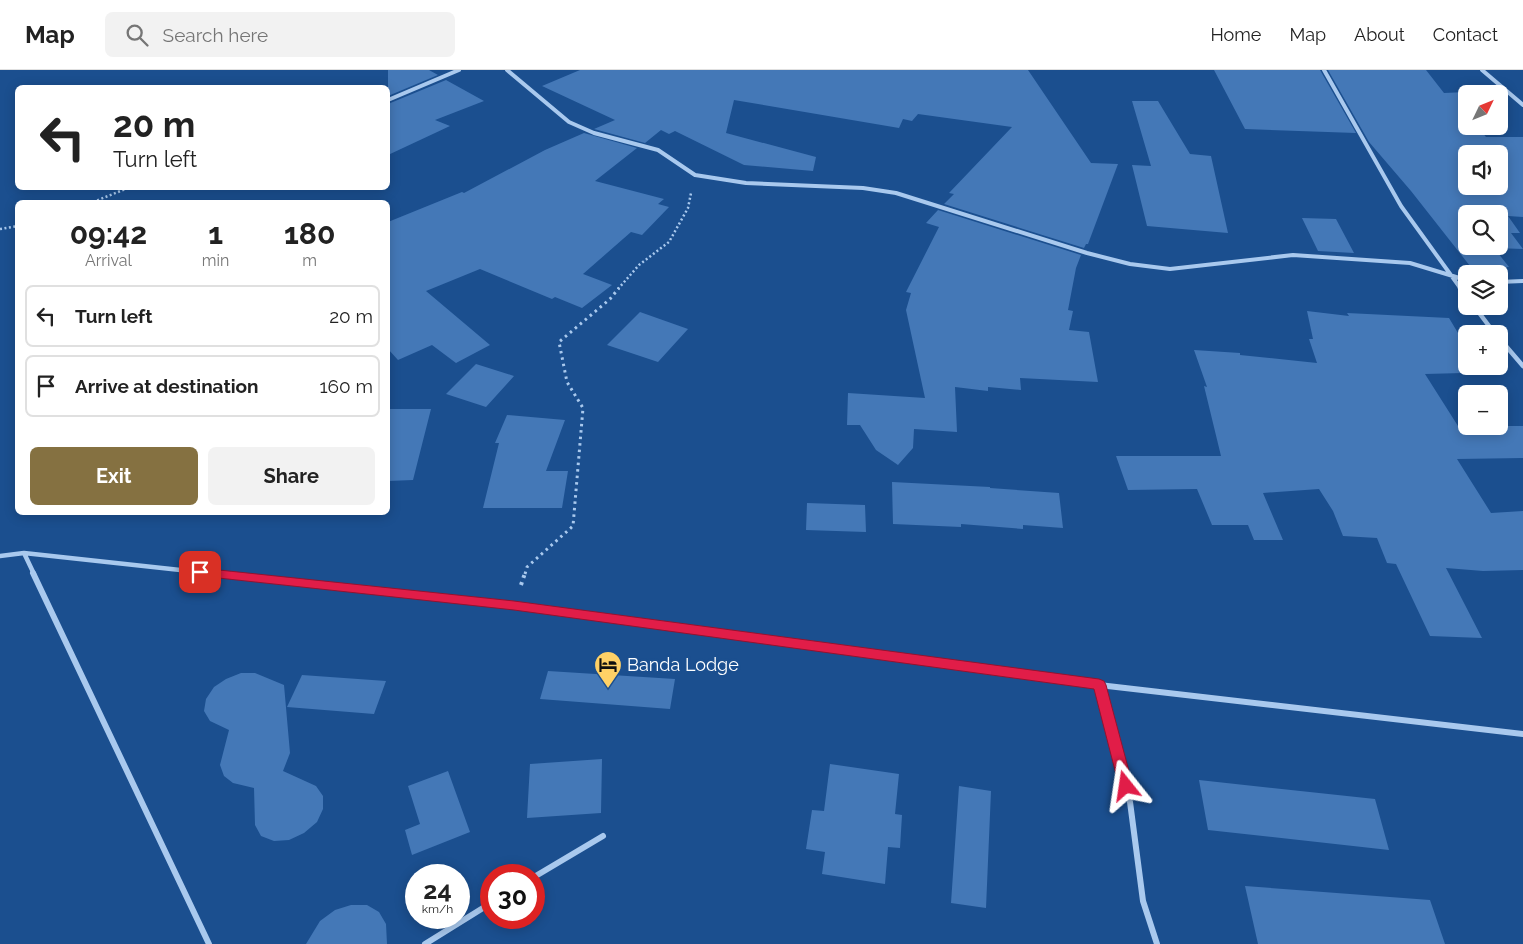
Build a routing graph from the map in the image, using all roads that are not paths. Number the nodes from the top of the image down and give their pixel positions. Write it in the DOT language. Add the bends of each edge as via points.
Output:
graph roads {
  1 [pos="459,70"];
  2 [pos="507,70"];
  3 [pos="1324,70"];
  4 [pos="1482,70"];
  5 [pos="390,99"];
  6 [pos="1523,105"];
  7 [pos="1452,276"];
  8 [pos="1458,278"];
  9 [pos="1523,280"];
  10 [pos="1508,281"];
  11 [pos="1458,285"];
  12 [pos="1508,348"];
  13 [pos="1523,366"];
  14 [pos="24,553"];
  15 [pos="0,556"];
  16 [pos="1099,685"];
  17 [pos="1523,734"];
  18 [pos="602,836"];
  19 [pos="545,871"];
  20 [pos="480,910"];
  21 [pos="209,944"];
  22 [pos="425,944"];
  23 [pos="1157,944"];
  1 -- 5 [label="street"];
  2 -- 7 [label="street" via="569,122 594,133 658,150 695,175 746,183 862,188 896,193 1130,264 1170,269 1293,255 1410,263"];
  3 -- 7 [label="street" via="1401,206"];
  4 -- 6 [label="street"];
  7 -- 8 [label="street"];
  7 -- 11 [label="street"];
  9 -- 10 [label="street"];
  12 -- 13 [label="street"];
  14 -- 15 [label="street"];
  14 -- 16 [label="street" via="514,606"];
  14 -- 21 [label="street"];
  16 -- 17 [label="street"];
  16 -- 23 [label="street" via="1130,802 1144,901"];
  18 -- 19 [label="street"];
  20 -- 22 [label="street"];
}
